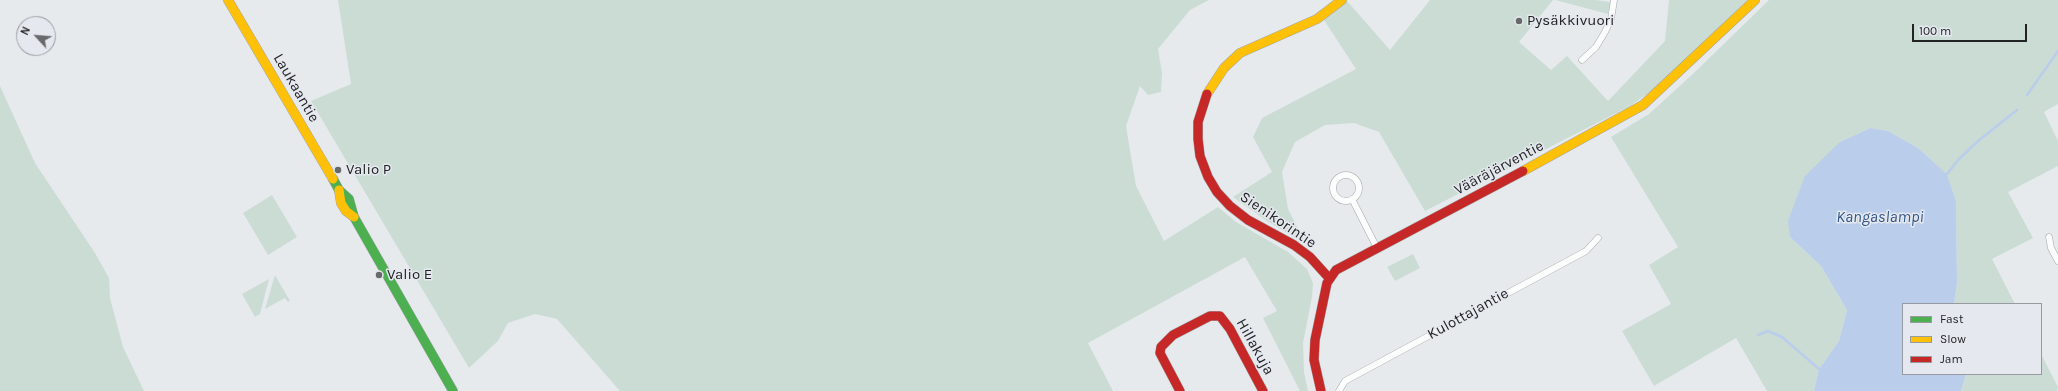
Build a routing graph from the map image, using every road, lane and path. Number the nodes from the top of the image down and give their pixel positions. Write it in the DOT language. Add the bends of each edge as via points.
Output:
graph roads {
  1 [pos="228,0"];
  2 [pos="1342,0"];
  3 [pos="1614,0"];
  4 [pos="1755,0"];
  5 [pos="1582,60"];
  6 [pos="1352,199"];
  7 [pos="2049,237"];
  8 [pos="1598,238"];
  9 [pos="1377,248"];
  10 [pos="2058,261"];
  11 [pos="1329,278"];
  12 [pos="1320,387"];
  13 [pos="453,391"];
  14 [pos="1180,391"];
  15 [pos="1263,391"];
  16 [pos="1339,391"];
  1 -- 13 [label="street, Laukaantie" via="339,190 349,199 354,217"];
  2 -- 11 [label="street, Sienikorintie" via="1317,19 1240,53 1214,81 1205,98 1198,122 1200,156 1217,192 1248,220 1294,245 1310,257"];
  3 -- 5 [label="street" via="1611,19 1605,32 1596,47"];
  4 -- 9 [label="street, Vääräjärventie" via="1673,79 1629,114"];
  6 -- 6 [label="street" via="1358,190 1355,180 1348,176 1338,178 1333,186 1336,197 1344,201"];
  6 -- 9 [label="street"];
  7 -- 10 [label="street"];
  8 -- 16 [label="street, Kulottajantie" via="1586,250 1345,381"];
  9 -- 11 [label="street, Vääräjärventie" via="1336,270"];
  11 -- 12 [label="street" via="1315,340 1314,360"];
  14 -- 15 [label="street, Hillakuja" via="1160,353 1160,347 1173,334 1210,316 1220,316 1230,329"];
}
